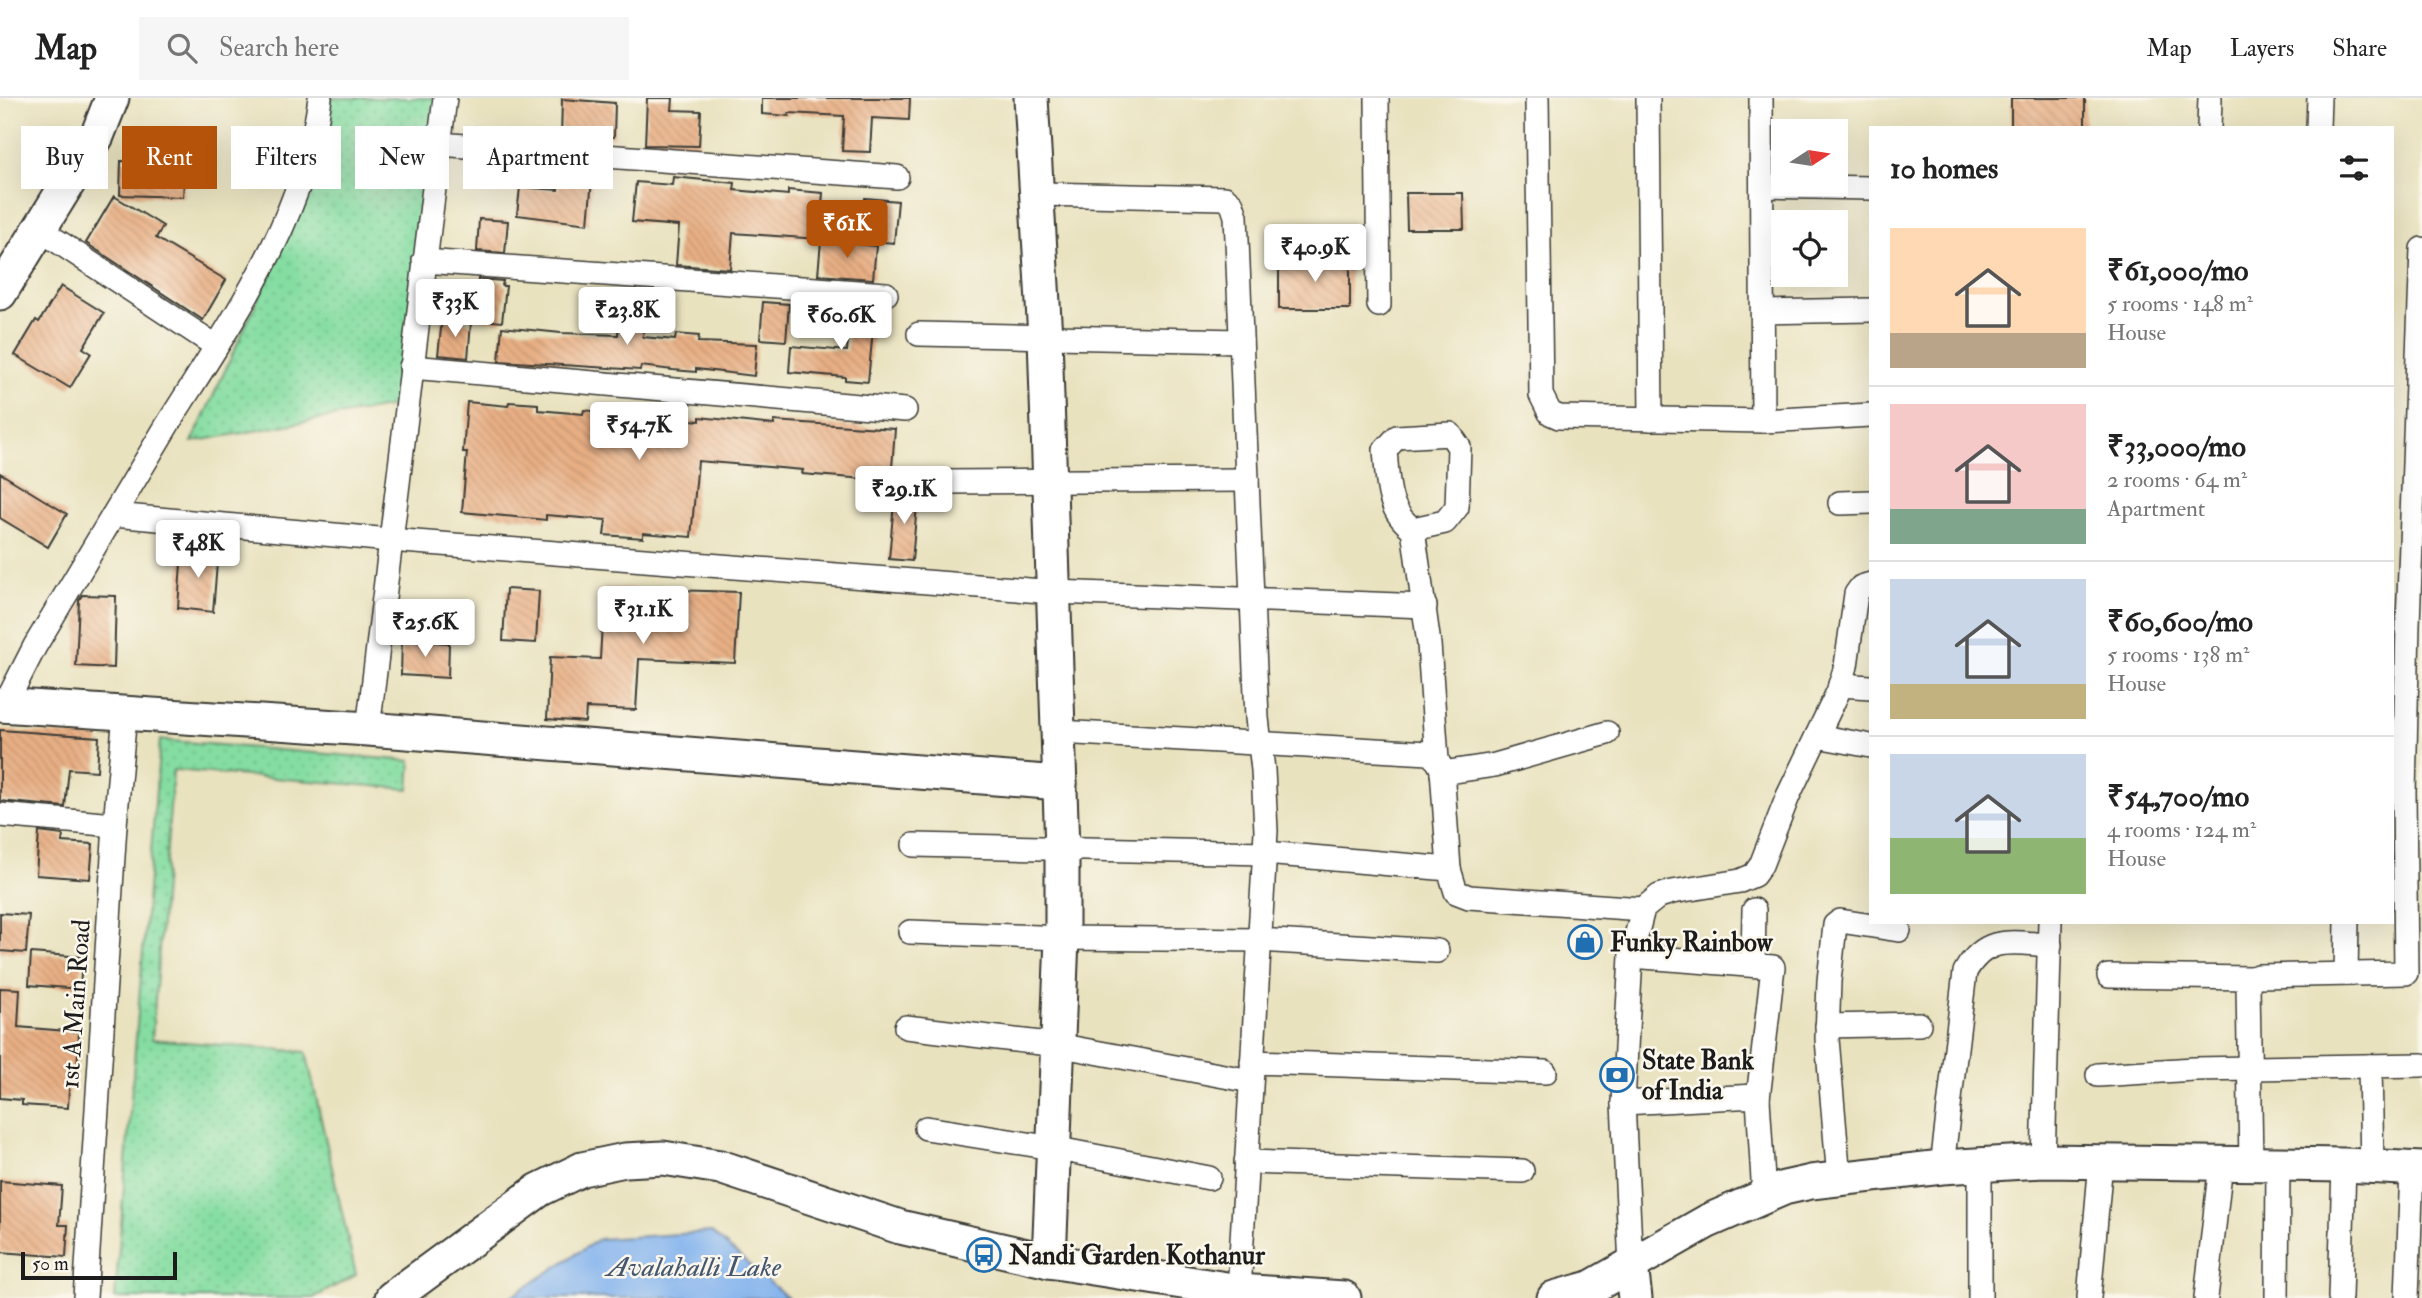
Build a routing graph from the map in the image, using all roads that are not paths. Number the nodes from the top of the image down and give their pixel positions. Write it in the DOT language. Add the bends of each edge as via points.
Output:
graph roads {
  1 [pos="112,98"];
  2 [pos="320,98"];
  3 [pos="445,98"];
  4 [pos="1031,98"];
  5 [pos="1377,98"];
  6 [pos="1537,98"];
  7 [pos="1648,98"];
  8 [pos="1761,98"];
  9 [pos="2210,98"];
  10 [pos="2319,98"];
  11 [pos="441,126"];
  12 [pos="2209,126"];
  13 [pos="2318,126"];
  14 [pos="449,145"];
  15 [pos="897,177"];
  16 [pos="1762,186"];
  17 [pos="1869,188"];
  18 [pos="433,189"];
  19 [pos="1038,194"];
  20 [pos="39,229"];
  21 [pos="2422,249"];
  22 [pos="424,261"];
  23 [pos="0,293"];
  24 [pos="886,295"];
  25 [pos="1379,305"];
  26 [pos="1869,310"];
  27 [pos="1763,312"];
  28 [pos="919,334"];
  29 [pos="1045,337"];
  30 [pos="1241,341"];
  31 [pos="216,346"];
  32 [pos="411,367"];
  33 [pos="905,410"];
  34 [pos="1869,415"];
  35 [pos="1651,419"];
  36 [pos="1763,421"];
  37 [pos="1247,480"];
  38 [pos="1049,481"];
  39 [pos="943,482"];
  40 [pos="1869,502"];
  41 [pos="1840,503"];
  42 [pos="114,515"];
  43 [pos="1413,529"];
  44 [pos="390,540"];
  45 [pos="1869,585"];
  46 [pos="1054,592"];
  47 [pos="1252,601"];
  48 [pos="1425,606"];
  49 [pos="2400,642"];
  50 [pos="1840,685"];
  51 [pos="1869,687"];
  52 [pos="2,705"];
  53 [pos="125,714"];
  54 [pos="368,729"];
  55 [pos="1059,732"];
  56 [pos="1607,733"];
  57 [pos="1817,736"];
  58 [pos="1261,745"];
  59 [pos="1869,746"];
  60 [pos="1440,766"];
  61 [pos="1060,783"];
  62 [pos="2406,793"];
  63 [pos="0,814"];
  64 [pos="115,825"];
  65 [pos="914,845"];
  66 [pos="1062,850"];
  67 [pos="1265,853"];
  68 [pos="2414,859"];
  69 [pos="1448,869"];
  70 [pos="2414,894"];
  71 [pos="1643,909"];
  72 [pos="1754,910"];
  73 [pos="2347,924"];
  74 [pos="1899,930"];
  75 [pos="910,932"];
  76 [pos="2050,934"];
  77 [pos="1062,938"];
  78 [pos="1259,940"];
  79 [pos="1437,951"];
  80 [pos="1631,956"];
  81 [pos="1753,965"];
  82 [pos="2414,973"];
  83 [pos="2346,974"];
  84 [pos="2109,976"];
  85 [pos="2252,978"];
  86 [pos="1919,1024"];
  87 [pos="1827,1026"];
  88 [pos="906,1027"];
  89 [pos="1057,1045"];
  90 [pos="2422,1065"];
  91 [pos="2370,1066"];
  92 [pos="2250,1069"];
  93 [pos="1251,1072"];
  94 [pos="1545,1072"];
  95 [pos="2098,1075"];
  96 [pos="1758,1099"];
  97 [pos="1623,1102"];
  98 [pos="926,1128"];
  99 [pos="1053,1148"];
  100 [pos="2043,1161"];
  101 [pos="2101,1161"];
  102 [pos="1246,1162"];
  103 [pos="1980,1164"];
  104 [pos="2250,1164"];
  105 [pos="2358,1166"];
  106 [pos="1942,1167"];
  107 [pos="2417,1169"];
  108 [pos="1522,1171"];
  109 [pos="1209,1178"];
  110 [pos="1839,1179"];
  111 [pos="1764,1196"];
  112 [pos="1049,1261"];
  113 [pos="1633,1282"];
  114 [pos="1240,1290"];
  115 [pos="85,1298"];
  116 [pos="392,1298"];
  117 [pos="1344,1298"];
  118 [pos="1554,1298"];
  119 [pos="1980,1298"];
  120 [pos="2088,1298"];
  121 [pos="2206,1298"];
  122 [pos="2277,1298"];
  123 [pos="2340,1298"];
  124 [pos="2407,1298"];
  1 -- 20 [label="street" via="97,136"];
  2 -- 31 [label="street" via="294,202 251,290"];
  3 -- 11 [label="street"];
  4 -- 19 [label="street"];
  5 -- 25 [label="street"];
  6 -- 35 [label="street" via="1541,395 1550,413 1559,417"];
  7 -- 35 [label="street"];
  8 -- 16 [label="street"];
  9 -- 12 [label="street"];
  10 -- 13 [label="street"];
  14 -- 15 [label="street"];
  16 -- 17 [label="street"];
  16 -- 27 [label="street"];
  18 -- 22 [label="street"];
  19 -- 29 [label="street"];
  19 -- 30 [label="street" via="1225,198 1236,216"];
  20 -- 23 [label="street"];
  20 -- 31 [label="street"];
  21 -- 49 [label="street"];
  22 -- 24 [label="street"];
  22 -- 32 [label="street"];
  26 -- 27 [label="street"];
  27 -- 36 [label="street"];
  28 -- 29 [label="street"];
  29 -- 30 [label="street"];
  29 -- 38 [label="street"];
  30 -- 37 [label="street"];
  31 -- 42 [label="street"];
  32 -- 33 [label="street"];
  32 -- 44 [label="street"];
  34 -- 36 [label="street"];
  35 -- 36 [label="street"];
  37 -- 38 [label="street"];
  37 -- 47 [label="street"];
  38 -- 39 [label="street"];
  38 -- 46 [label="street"];
  40 -- 41 [label="street"];
  42 -- 44 [label="street"];
  42 -- 52 [label="street"];
  43 -- 43 [label="street" via="1401,521 1389,499 1385,450 1397,437 1450,434 1459,447 1457,507 1445,522"];
  43 -- 48 [label="street"];
  44 -- 46 [label="street"];
  44 -- 54 [label="street"];
  45 -- 50 [label="street" via="1856,594"];
  46 -- 47 [label="street"];
  46 -- 55 [label="street"];
  47 -- 48 [label="street"];
  47 -- 58 [label="street"];
  48 -- 60 [label="street"];
  49 -- 62 [label="street"];
  50 -- 51 [label="street"];
  50 -- 57 [label="street"];
  52 -- 53 [label="street"];
  53 -- 54 [label="street"];
  53 -- 64 [label="street, 1st A Main Road"];
  54 -- 61 [label="street"];
  55 -- 58 [label="street"];
  55 -- 61 [label="street"];
  56 -- 60 [label="street" via="1495,765"];
  57 -- 59 [label="street"];
  57 -- 71 [label="street" via="1754,875 1672,892"];
  58 -- 60 [label="street" via="1429,753"];
  58 -- 67 [label="street"];
  60 -- 69 [label="street"];
  61 -- 66 [label="street"];
  62 -- 68 [label="street"];
  63 -- 64 [label="street"];
  64 -- 115 [label="street, 1st A Main Road"];
  65 -- 66 [label="street"];
  66 -- 67 [label="street"];
  66 -- 77 [label="street"];
  67 -- 69 [label="street"];
  67 -- 78 [label="street"];
  68 -- 70 [label="street"];
  69 -- 71 [label="street" via="1456,892 1469,897"];
  70 -- 82 [label="street"];
  71 -- 80 [label="street"];
  72 -- 81 [label="street"];
  73 -- 83 [label="street"];
  74 -- 87 [label="street" via="1837,923"];
  75 -- 77 [label="street"];
  76 -- 100 [label="street"];
  76 -- 106 [label="street" via="1986,947 1965,972"];
  77 -- 78 [label="street"];
  77 -- 89 [label="street"];
  78 -- 79 [label="street"];
  78 -- 93 [label="street"];
  80 -- 81 [label="street"];
  80 -- 97 [label="street"];
  81 -- 96 [label="street" via="1773,967"];
  82 -- 83 [label="street"];
  83 -- 85 [label="street"];
  84 -- 85 [label="street"];
  85 -- 92 [label="street" via="2248,985"];
  86 -- 87 [label="street"];
  87 -- 110 [label="street"];
  88 -- 89 [label="street"];
  89 -- 93 [label="street"];
  89 -- 99 [label="street"];
  90 -- 91 [label="street"];
  91 -- 92 [label="street"];
  91 -- 105 [label="street"];
  92 -- 95 [label="street"];
  92 -- 104 [label="street"];
  93 -- 94 [label="street"];
  93 -- 102 [label="street"];
  96 -- 97 [label="street" via="1753,1095"];
  96 -- 111 [label="street"];
  97 -- 113 [label="street"];
  98 -- 99 [label="street"];
  99 -- 109 [label="street"];
  99 -- 112 [label="street"];
  100 -- 101 [label="street"];
  100 -- 103 [label="street"];
  101 -- 104 [label="street"];
  101 -- 120 [label="street"];
  102 -- 108 [label="street"];
  102 -- 114 [label="street"];
  103 -- 106 [label="street"];
  103 -- 119 [label="street"];
  104 -- 105 [label="street"];
  104 -- 121 [label="street"];
  104 -- 122 [label="street"];
  105 -- 107 [label="street"];
  105 -- 123 [label="street"];
  106 -- 110 [label="street"];
  107 -- 124 [label="street"];
  110 -- 111 [label="street"];
  111 -- 113 [label="street" via="1708,1221"];
  112 -- 114 [label="street"];
  112 -- 116 [label="street" via="900,1227 720,1167 663,1158 625,1160 582,1169 539,1190"];
  113 -- 118 [label="street"];
  114 -- 117 [label="street"];
}
